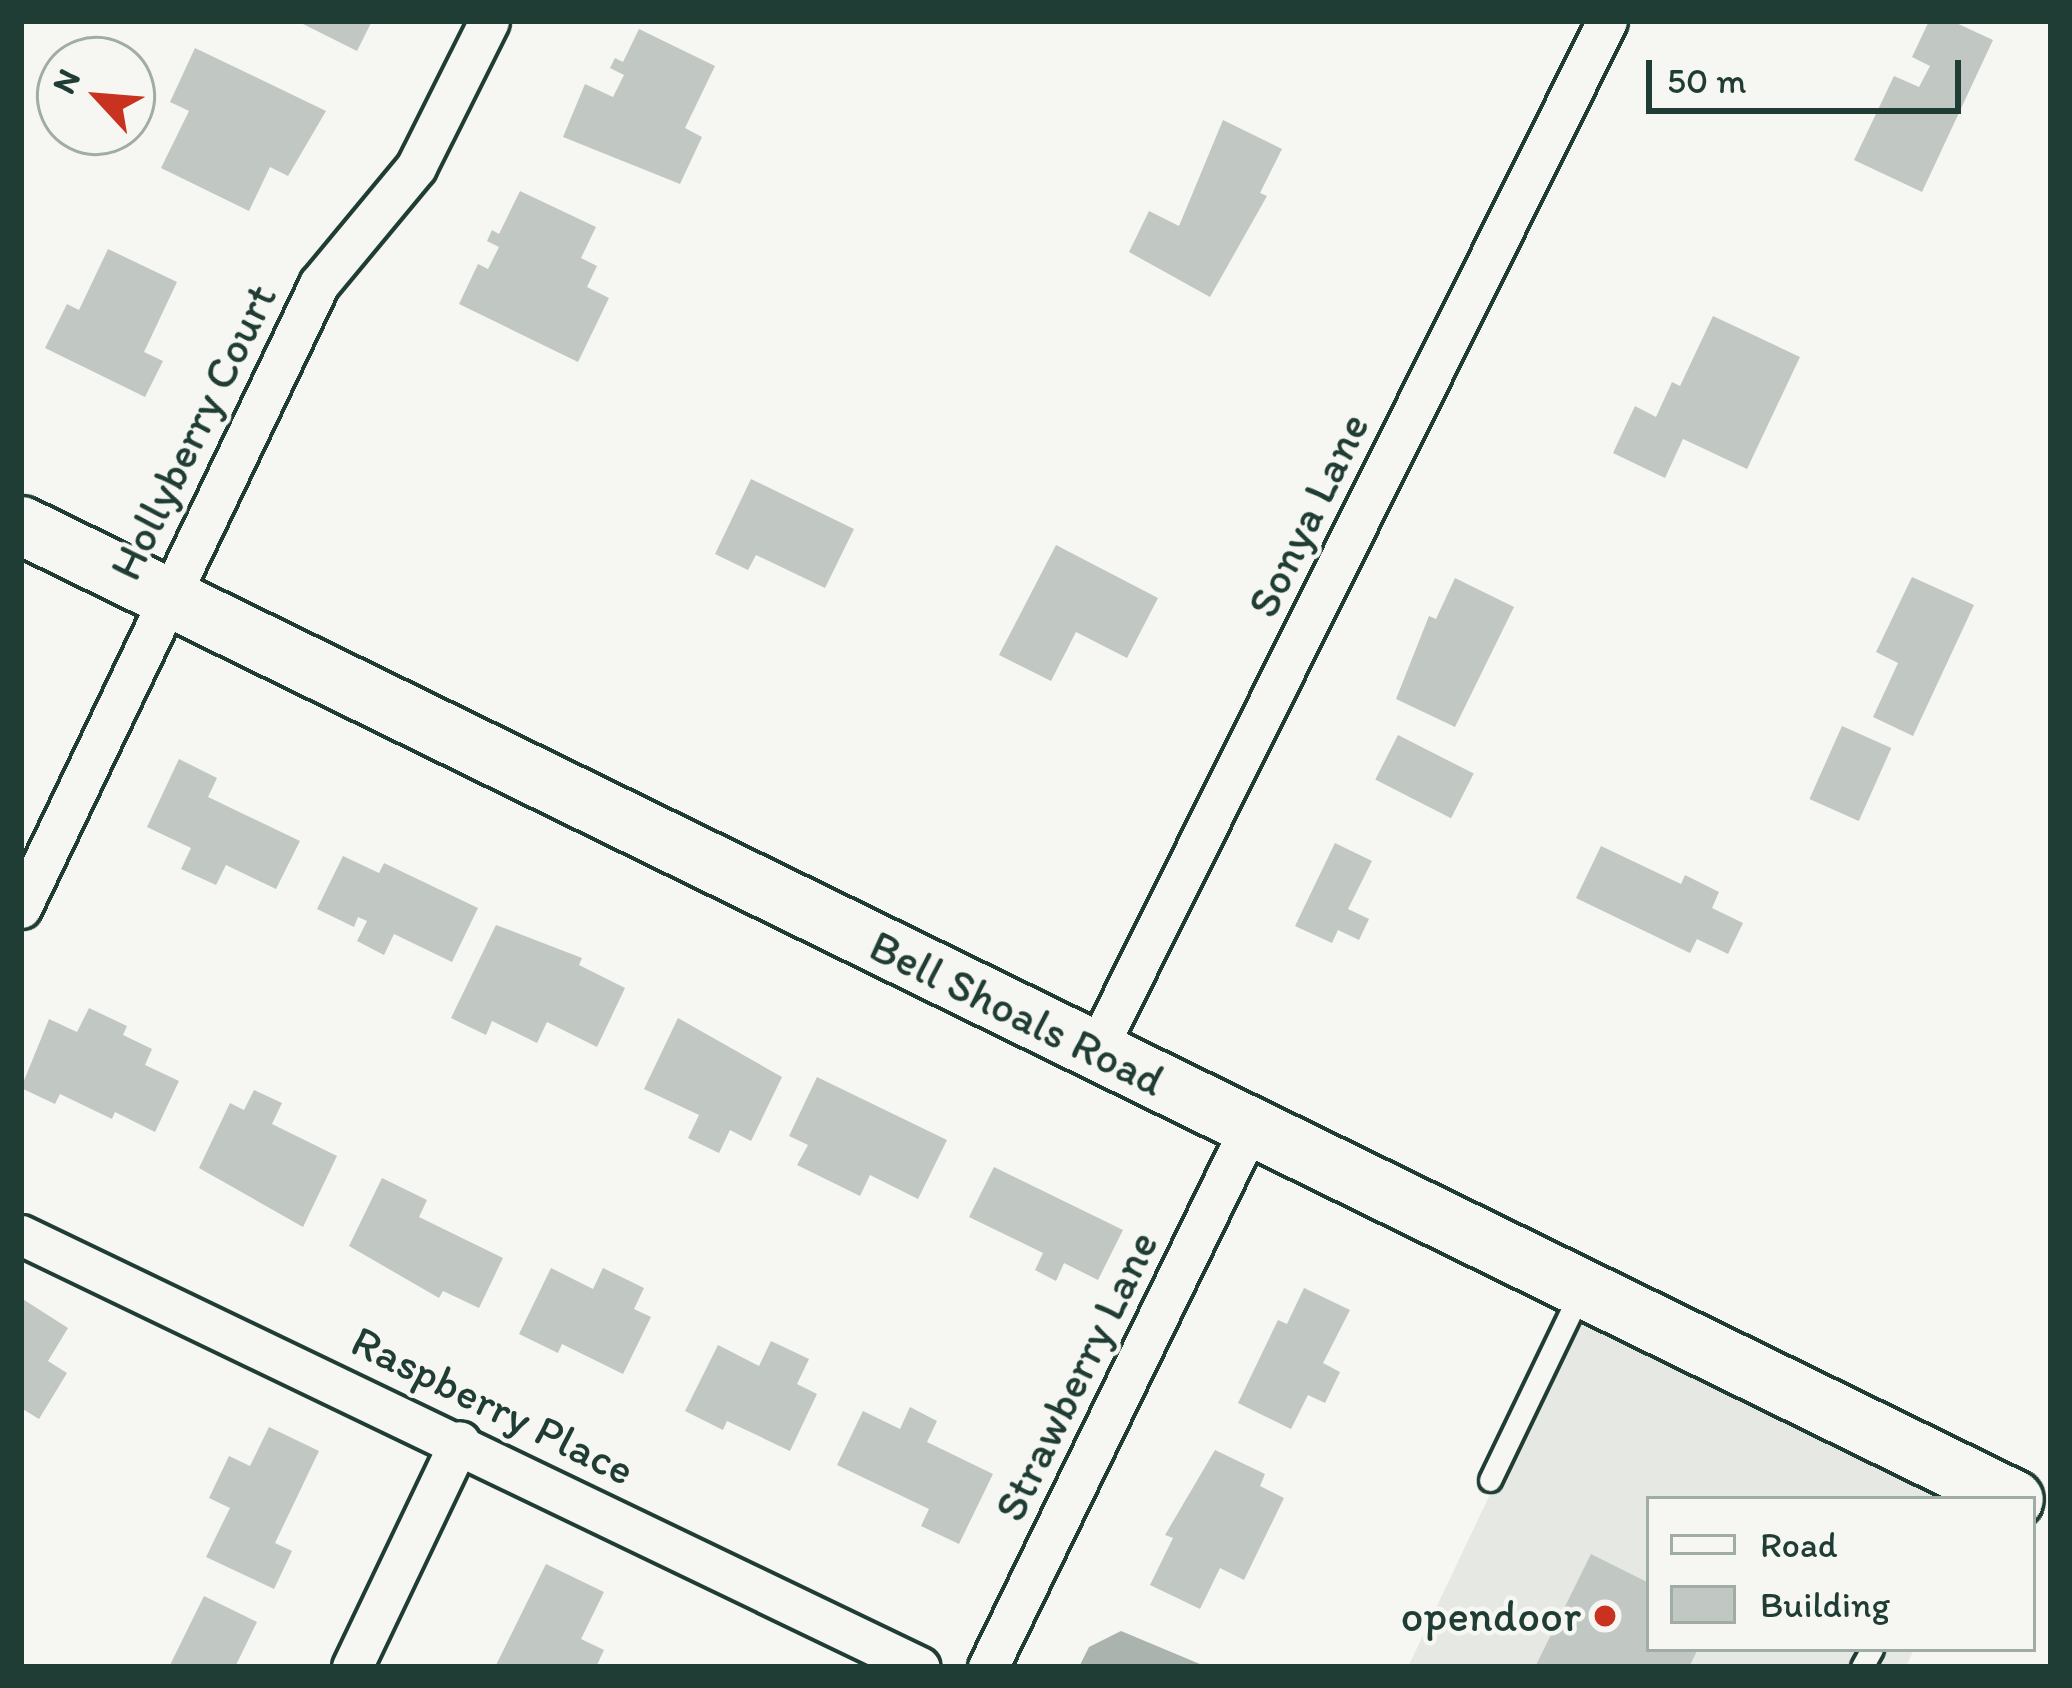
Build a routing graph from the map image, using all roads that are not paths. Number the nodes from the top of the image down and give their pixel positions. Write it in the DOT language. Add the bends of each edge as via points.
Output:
graph roads {
  1 [pos="489,21"];
  2 [pos="1607,21"];
  3 [pos="21,525"];
  4 [pos="166,596"];
  5 [pos="21,908"];
  6 [pos="1095,1052"];
  7 [pos="1250,1127"];
  8 [pos="21,1235"];
  9 [pos="1583,1287"];
  10 [pos="460,1442"];
  11 [pos="1490,1480"];
  12 [pos="1954,1486"];
  13 [pos="2000,1496"];
  14 [pos="352,1667"];
  15 [pos="920,1667"];
  16 [pos="988,1667"];
  1 -- 4 [label="street, Hollyberry Court" via="416,167 319,284"];
  2 -- 6 [label="street, Sonya Lane"];
  3 -- 4 [label="main road, Bell Shoals Road"];
  4 -- 5 [label="street, Hollyberry Court"];
  4 -- 6 [label="main road, Bell Shoals Road"];
  6 -- 7 [label="main road, Bell Shoals Road"];
  7 -- 9 [label="main road, Bell Shoals Road"];
  7 -- 16 [label="street, Strawberry Lane"];
  8 -- 10 [label="street, Raspberry Place"];
  9 -- 11 [label="lane"];
  9 -- 12 [label="main road, Bell Shoals Road"];
  10 -- 14 [label="street"];
  10 -- 15 [label="street, Raspberry Place"];
  12 -- 13 [label="main road, Bell Shoals Road"];
}
